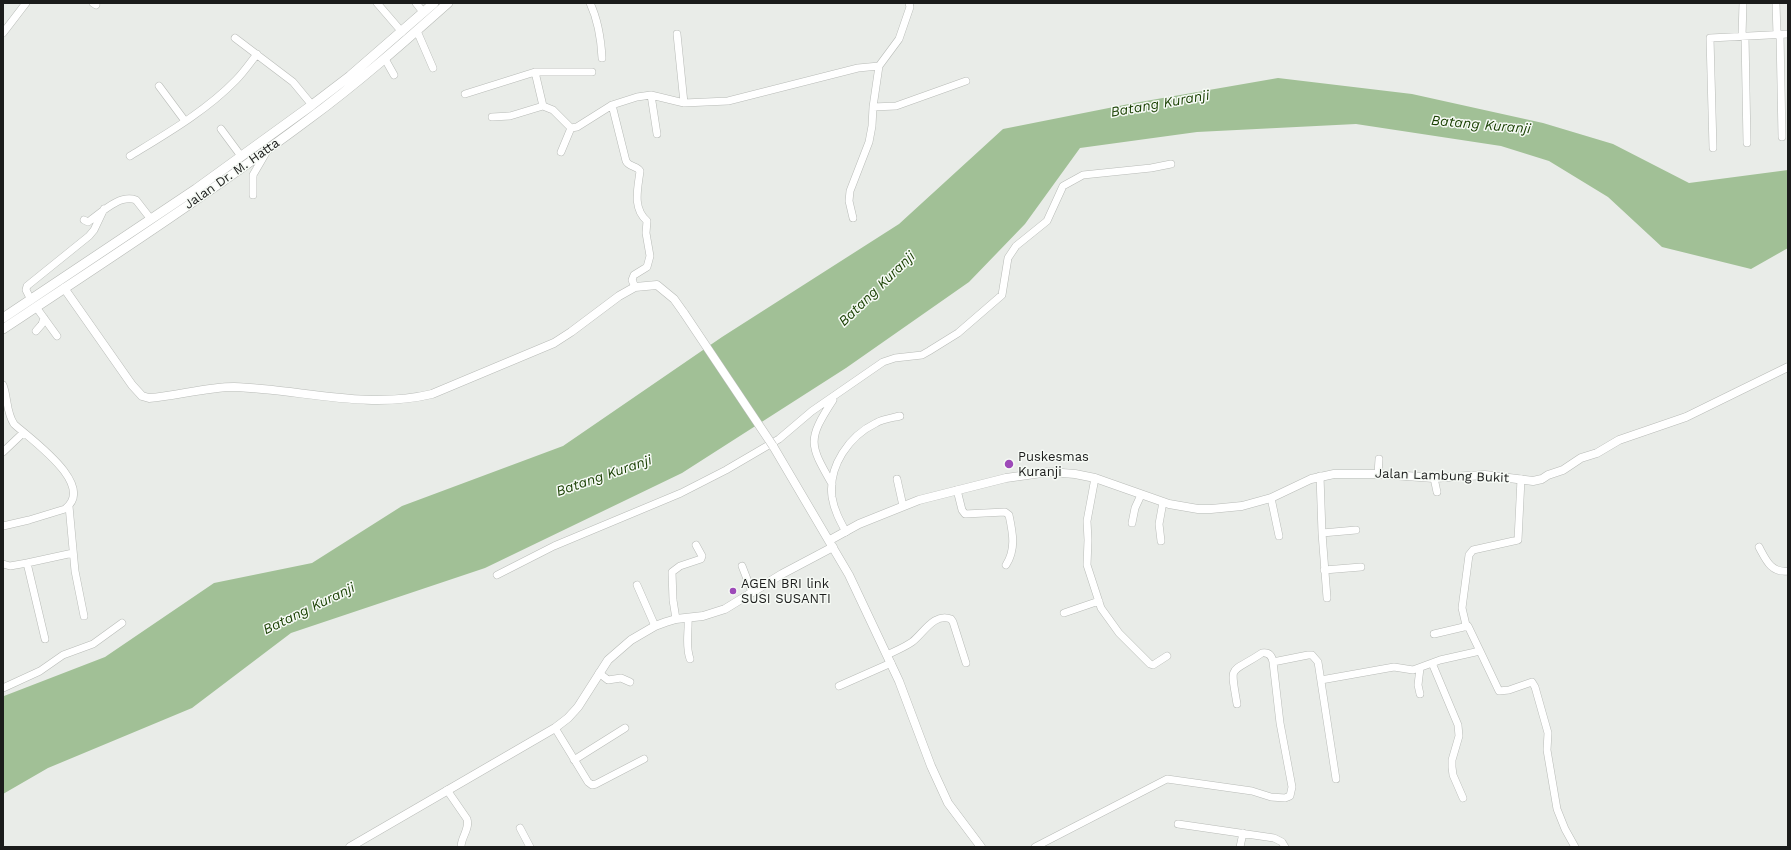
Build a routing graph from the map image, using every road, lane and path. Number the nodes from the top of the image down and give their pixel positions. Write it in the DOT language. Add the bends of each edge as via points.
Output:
graph roads {
  1 [pos="26,3"];
  2 [pos="377,3"];
  3 [pos="416,3"];
  4 [pos="434,3"];
  5 [pos="448,3"];
  6 [pos="590,3"];
  7 [pos="910,3"];
  8 [pos="1743,3"];
  9 [pos="1776,3"];
  10 [pos="423,12"];
  11 [pos="417,30"];
  12 [pos="402,32"];
  13 [pos="3,33"];
  14 [pos="677,34"];
  15 [pos="1788,34"];
  16 [pos="1778,35"];
  17 [pos="1744,36"];
  18 [pos="235,38"];
  19 [pos="257,54"];
  20 [pos="384,55"];
  21 [pos="602,58"];
  22 [pos="879,66"];
  23 [pos="433,68"];
  24 [pos="535,72"];
  25 [pos="592,72"];
  26 [pos="394,75"];
  27 [pos="966,82"];
  28 [pos="159,86"];
  29 [pos="465,94"];
  30 [pos="651,96"];
  31 [pos="684,103"];
  32 [pos="312,105"];
  33 [pos="612,105"];
  34 [pos="543,106"];
  35 [pos="873,106"];
  36 [pos="492,118"];
  37 [pos="185,121"];
  38 [pos="571,128"];
  39 [pos="221,129"];
  40 [pos="657,134"];
  41 [pos="1782,137"];
  42 [pos="1747,143"];
  43 [pos="269,148"];
  44 [pos="1713,148"];
  45 [pos="560,152"];
  46 [pos="130,156"];
  47 [pos="241,156"];
  48 [pos="1171,164"];
  49 [pos="253,195"];
  50 [pos="104,210"];
  51 [pos="150,218"];
  52 [pos="853,218"];
  53 [pos="84,220"];
  54 [pos="635,287"];
  55 [pos="64,288"];
  56 [pos="34,303"];
  57 [pos="3,318"];
  58 [pos="44,318"];
  59 [pos="3,329"];
  60 [pos="36,331"];
  61 [pos="57,336"];
  62 [pos="1788,367"];
  63 [pos="3,385"];
  64 [pos="835,396"];
  65 [pos="900,416"];
  66 [pos="24,434"];
  67 [pos="3,452"];
  68 [pos="1379,459"];
  69 [pos="1378,474"];
  70 [pos="1320,476"];
  71 [pos="1095,478"];
  72 [pos="1434,478"];
  73 [pos="897,479"];
  74 [pos="1521,479"];
  75 [pos="832,484"];
  76 [pos="957,490"];
  77 [pos="1437,492"];
  78 [pos="1142,495"];
  79 [pos="1271,498"];
  80 [pos="1163,502"];
  81 [pos="69,506"];
  82 [pos="903,506"];
  83 [pos="1132,523"];
  84 [pos="3,526"];
  85 [pos="1356,530"];
  86 [pos="846,532"];
  87 [pos="1322,533"];
  88 [pos="1279,536"];
  89 [pos="1161,541"];
  90 [pos="831,544"];
  91 [pos="696,545"];
  92 [pos="1759,547"];
  93 [pos="74,553"];
  94 [pos="27,563"];
  95 [pos="3,564"];
  96 [pos="1006,565"];
  97 [pos="742,566"];
  98 [pos="1361,567"];
  99 [pos="1324,570"];
  100 [pos="1788,571"];
  101 [pos="498,575"];
  102 [pos="637,584"];
  103 [pos="752,592"];
  104 [pos="1327,598"];
  105 [pos="1099,601"];
  106 [pos="1064,613"];
  107 [pos="84,616"];
  108 [pos="688,618"];
  109 [pos="676,619"];
  110 [pos="122,623"];
  111 [pos="655,626"];
  112 [pos="1466,626"];
  113 [pos="1434,634"];
  114 [pos="45,639"];
  115 [pos="1480,651"];
  116 [pos="1167,656"];
  117 [pos="690,659"];
  118 [pos="889,659"];
  119 [pos="1273,662"];
  120 [pos="966,663"];
  121 [pos="1432,663"];
  122 [pos="1420,668"];
  123 [pos="599,673"];
  124 [pos="1321,680"];
  125 [pos="630,682"];
  126 [pos="839,686"];
  127 [pos="3,688"];
  128 [pos="1420,694"];
  129 [pos="1237,704"];
  130 [pos="554,728"];
  131 [pos="625,728"];
  132 [pos="644,759"];
  133 [pos="574,760"];
  134 [pos="1336,779"];
  135 [pos="447,790"];
  136 [pos="1463,798"];
  137 [pos="1178,824"];
  138 [pos="520,828"];
  139 [pos="1242,833"];
  140 [pos="350,847"];
  141 [pos="462,847"];
  142 [pos="530,847"];
  143 [pos="981,847"];
  144 [pos="1035,847"];
  145 [pos="1240,847"];
  146 [pos="1285,847"];
  147 [pos="1575,847"];
  1 -- 13 [label="street"];
  2 -- 12 [label="street"];
  3 -- 10 [label="street"];
  4 -- 10 [label="main road, Jalan Dr. M. Hatta"];
  5 -- 11 [label="main road, Jalan Dr. M. Hatta"];
  6 -- 21 [label="street" via="601,41"];
  7 -- 22 [label="street" via="899,39"];
  8 -- 17 [label="street"];
  9 -- 16 [label="street"];
  10 -- 12 [label="main road, Jalan Dr. M. Hatta"];
  11 -- 20 [label="main road, Jalan Dr. M. Hatta"];
  11 -- 23 [label="street"];
  12 -- 20 [label="main road, Jalan Dr. M. Hatta"];
  14 -- 31 [label="street"];
  15 -- 16 [label="street"];
  16 -- 17 [label="street"];
  16 -- 41 [label="street"];
  17 -- 42 [label="street"];
  17 -- 44 [label="street" via="1710,38"];
  18 -- 19 [label="street"];
  19 -- 32 [label="street" via="293,82"];
  19 -- 37 [label="street" via="237,79"];
  20 -- 26 [label="street"];
  20 -- 32 [label="main road, Jalan Dr. M. Hatta"];
  20 -- 43 [label="main road, Jalan Dr. M. Hatta" via="309,119"];
  22 -- 31 [label="street" via="858,68 728,101"];
  22 -- 35 [label="street"];
  24 -- 25 [label="street"];
  24 -- 29 [label="street"];
  24 -- 34 [label="street"];
  27 -- 35 [label="street" via="896,106"];
  28 -- 37 [label="street"];
  30 -- 31 [label="street"];
  30 -- 33 [label="street" via="624,100"];
  30 -- 40 [label="street"];
  32 -- 47 [label="main road, Jalan Dr. M. Hatta"];
  33 -- 38 [label="street"];
  33 -- 54 [label="street" via="626,161 640,171 637,202 646,221 650,256 647,268 634,275 632,280"];
  34 -- 36 [label="street" via="510,116"];
  34 -- 38 [label="street" via="553,110"];
  35 -- 52 [label="street" via="869,142 850,191 849,201"];
  37 -- 46 [label="street"];
  38 -- 45 [label="street"];
  39 -- 47 [label="street"];
  43 -- 49 [label="street" via="253,175"];
  43 -- 55 [label="main road, Jalan Dr. M. Hatta"];
  47 -- 51 [label="main road, Jalan Dr. M. Hatta"];
  48 -- 64 [label="street" via="1083,175 1063,186 1047,221 1016,246 1008,258 1002,295 943,343 922,355 883,362"];
  50 -- 51 [label="street" via="120,201 132,199 140,203"];
  50 -- 53 [label="street" via="89,222"];
  50 -- 56 [label="street" via="89,236 27,286 26,290"];
  51 -- 56 [label="main road, Jalan Dr. M. Hatta"];
  54 -- 55 [label="street" via="554,343 432,394 412,398 368,400 234,387 202,389 161,397 142,396"];
  54 -- 90 [label="street, bridge" via="657,285 674,299 774,446"];
  55 -- 56 [label="main road, Jalan Dr. M. Hatta"];
  56 -- 57 [label="main road, Jalan Dr. M. Hatta"];
  56 -- 58 [label="street"];
  56 -- 59 [label="main road, Jalan Dr. M. Hatta"];
  58 -- 60 [label="street"];
  58 -- 61 [label="street"];
  62 -- 74 [label="street, Jalan Lambung Bukit" via="1686,417 1619,440 1542,479"];
  63 -- 66 [label="street" via="9,416"];
  64 -- 75 [label="street" via="820,420 814,442 816,456"];
  64 -- 101 [label="street" via="799,421 779,440 726,470 660,503 554,546"];
  65 -- 75 [label="street" via="877,422 844,450 835,466"];
  66 -- 67 [label="street"];
  66 -- 81 [label="street" via="63,469 70,479 74,492"];
  68 -- 69 [label="street"];
  69 -- 70 [label="street, Jalan Lambung Bukit"];
  69 -- 72 [label="street, Jalan Lambung Bukit"];
  70 -- 79 [label="street, Jalan Lambung Bukit"];
  70 -- 87 [label="street"];
  71 -- 76 [label="street, Jalan Lambung Bukit" via="1049,472 1006,478"];
  71 -- 78 [label="street, Jalan Lambung Bukit"];
  71 -- 105 [label="street" via="1087,521 1087,565"];
  72 -- 74 [label="street, Jalan Lambung Bukit" via="1485,476"];
  72 -- 77 [label="street"];
  73 -- 82 [label="street"];
  74 -- 112 [label="street" via="1518,540 1473,550 1468,555 1462,608"];
  75 -- 86 [label="street" via="832,497"];
  76 -- 82 [label="street, Jalan Lambung Bukit"];
  76 -- 96 [label="street" via="965,514 1004,512 1009,515 1014,548"];
  78 -- 80 [label="street, Jalan Lambung Bukit"];
  78 -- 83 [label="street" via="1135,508"];
  79 -- 80 [label="street, Jalan Lambung Bukit" via="1227,509 1198,509"];
  79 -- 88 [label="street"];
  80 -- 89 [label="street" via="1159,524"];
  81 -- 84 [label="street" via="59,512"];
  81 -- 93 [label="street"];
  82 -- 86 [label="street, Jalan Lambung Bukit"];
  85 -- 87 [label="street"];
  86 -- 90 [label="street, Jalan Lambung Bukit"];
  87 -- 99 [label="street"];
  90 -- 103 [label="street, Jalan Lambung Bukit"];
  90 -- 118 [label="street" via="849,575"];
  91 -- 109 [label="street" via="701,559 680,566 672,572"];
  92 -- 100 [label="street" via="1771,567 1782,572"];
  93 -- 94 [label="street"];
  93 -- 107 [label="street"];
  94 -- 95 [label="street" via="10,566"];
  94 -- 114 [label="street"];
  97 -- 103 [label="street"];
  98 -- 99 [label="street"];
  99 -- 104 [label="street"];
  102 -- 111 [label="street"];
  103 -- 108 [label="street, Jalan Lambung Bukit" via="725,609 709,615"];
  105 -- 106 [label="street"];
  105 -- 116 [label="street" via="1101,608 1119,633 1150,664 1154,665"];
  108 -- 109 [label="street, Jalan Lambung Bukit"];
  108 -- 117 [label="street" via="689,636 686,646"];
  109 -- 111 [label="street, Jalan Lambung Bukit"];
  110 -- 127 [label="street" via="93,644 63,656 40,671"];
  111 -- 123 [label="street, Jalan Lambung Bukit" via="618,649"];
  112 -- 113 [label="street"];
  112 -- 115 [label="street" via="1470,629"];
  115 -- 121 [label="street"];
  115 -- 147 [label="street" via="1499,691 1531,682 1534,684 1548,733 1548,756 1557,809 1564,829"];
  118 -- 120 [label="street" via="932,623 947,618 953,622"];
  118 -- 126 [label="street"];
  118 -- 143 [label="street" via="945,796"];
  119 -- 124 [label="street" via="1312,655 1318,662"];
  119 -- 129 [label="street" via="1270,655 1262,653 1234,669 1232,675"];
  119 -- 144 [label="street" via="1280,723 1292,787 1290,796 1270,797 1252,791 1167,779"];
  121 -- 122 [label="street"];
  121 -- 136 [label="street" via="1458,725 1452,767"];
  122 -- 124 [label="street" via="1407,670 1394,667"];
  122 -- 128 [label="street"];
  123 -- 125 [label="street" via="608,680 621,678"];
  123 -- 130 [label="street, Jalan Lambung Bukit" via="578,707"];
  124 -- 134 [label="street"];
  130 -- 133 [label="street"];
  130 -- 135 [label="street, Jalan Lambung Bukit"];
  131 -- 133 [label="street"];
  132 -- 133 [label="street" via="594,785 588,782"];
  135 -- 140 [label="street, Jalan Lambung Bukit"];
  135 -- 141 [label="street" via="467,819"];
  137 -- 139 [label="street"];
  138 -- 142 [label="street"];
  139 -- 145 [label="street"];
  139 -- 146 [label="street" via="1274,838"];
}
